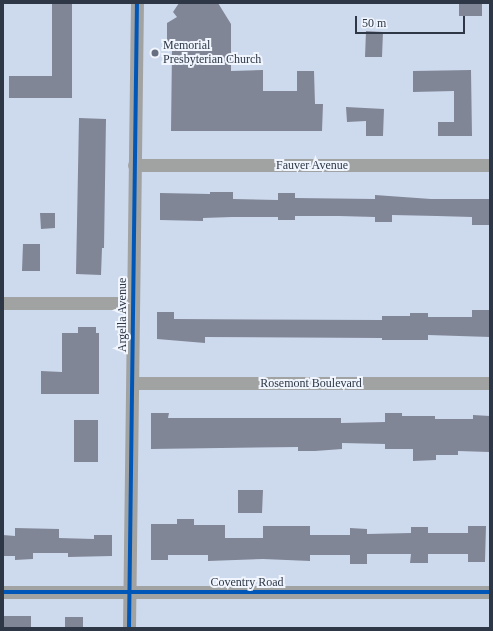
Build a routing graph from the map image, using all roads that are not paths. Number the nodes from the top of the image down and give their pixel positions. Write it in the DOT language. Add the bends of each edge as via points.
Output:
graph roads {
  1 [pos="137,3"];
  2 [pos="134,165"];
  3 [pos="490,165"];
  4 [pos="3,303"];
  5 [pos="132,303"];
  6 [pos="132,383"];
  7 [pos="490,383"];
  8 [pos="3,592"];
  9 [pos="130,592"];
  10 [pos="490,592"];
  11 [pos="129,628"];
  1 -- 2 [label="street, Argella Avenue"];
  2 -- 3 [label="street, Fauver Avenue"];
  2 -- 5 [label="street, Argella Avenue"];
  4 -- 5 [label="street"];
  5 -- 6 [label="street, Argella Avenue"];
  6 -- 7 [label="street, Rosemont Boulevard"];
  6 -- 9 [label="street, Argella Avenue"];
  8 -- 9 [label="street, Coventry Road"];
  9 -- 10 [label="street, Coventry Road"];
  9 -- 11 [label="street, Argella Avenue"];
}
